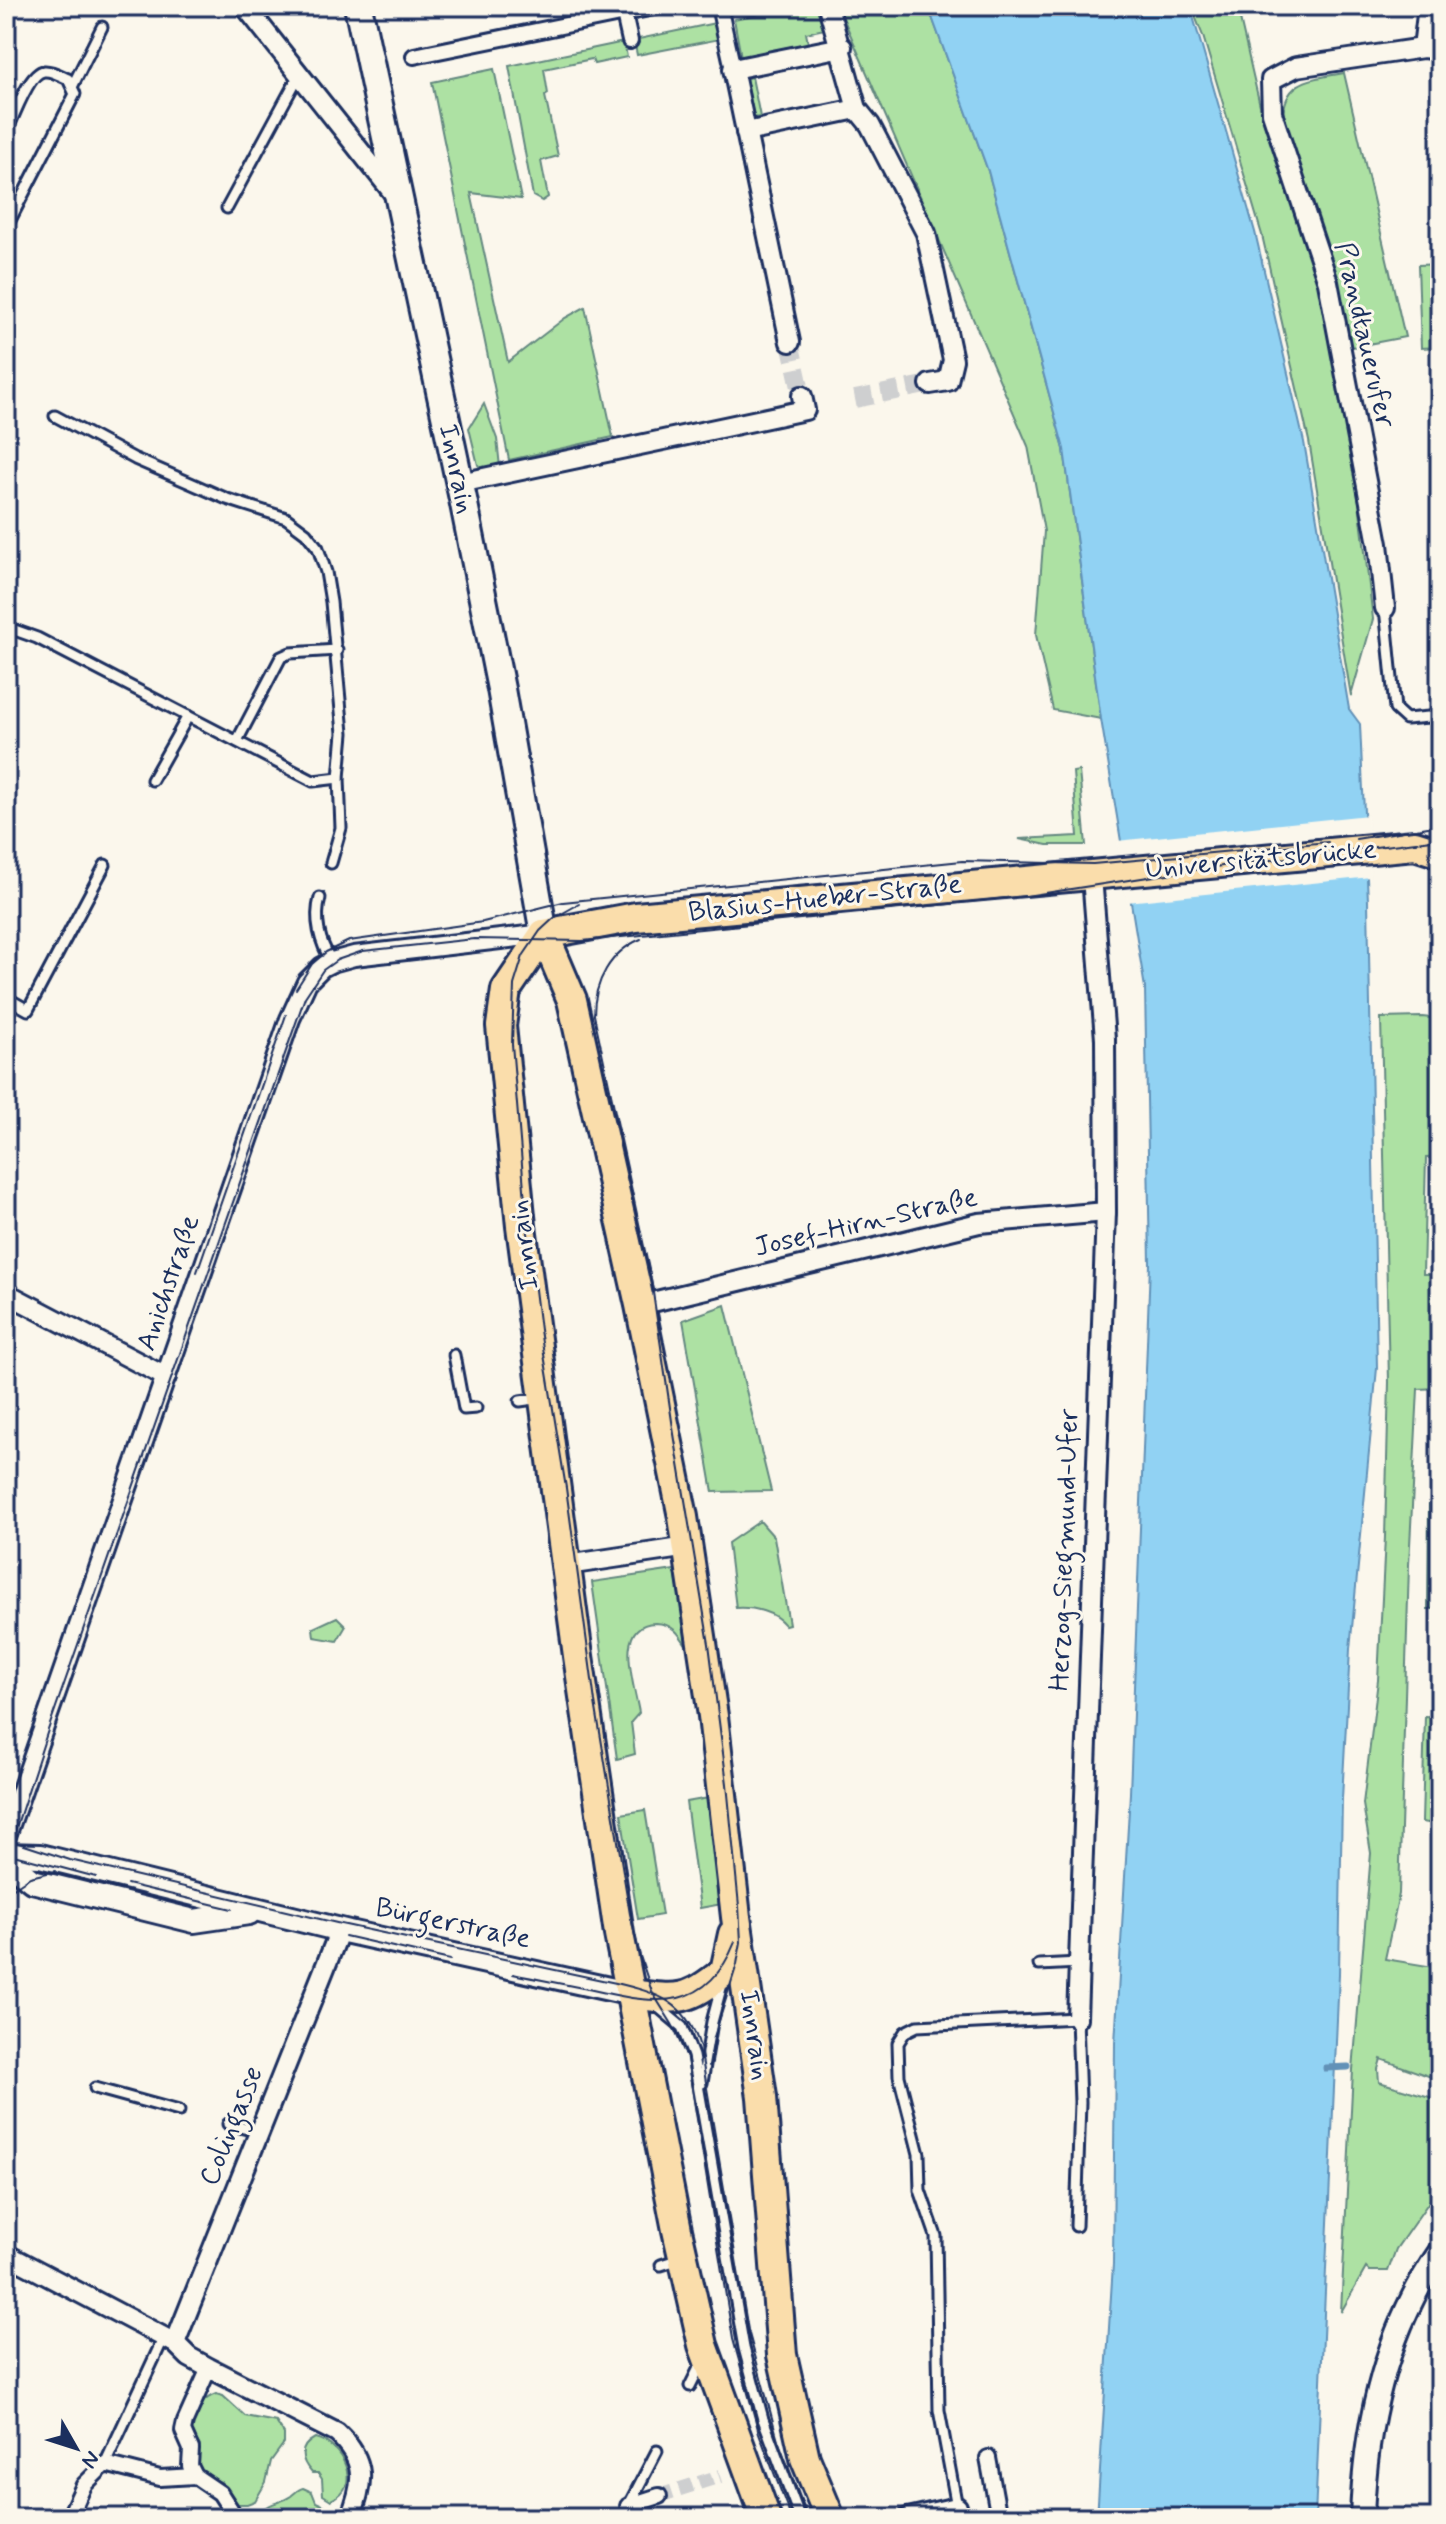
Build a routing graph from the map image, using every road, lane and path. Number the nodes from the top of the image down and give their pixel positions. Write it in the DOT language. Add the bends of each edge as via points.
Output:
graph roads {
  1 [pos="245,6"];
  2 [pos="358,6"];
  3 [pos="659,6"];
  4 [pos="719,6"];
  5 [pos="828,6"];
  6 [pos="1428,6"];
  7 [pos="624,14"];
  8 [pos="102,27"];
  9 [pos="630,41"];
  10 [pos="842,47"];
  11 [pos="1431,49"];
  12 [pos="414,56"];
  13 [pos="733,69"];
  14 [pos="299,75"];
  15 [pos="73,85"];
  16 [pos="857,109"];
  17 [pos="746,132"];
  18 [pos="6,134"];
  19 [pos="399,201"];
  20 [pos="227,208"];
  21 [pos="6,228"];
  22 [pos="790,342"];
  23 [pos="930,384"];
  24 [pos="802,396"];
  25 [pos="55,416"];
  26 [pos="460,483"];
  27 [pos="1385,608"];
  28 [pos="6,627"];
  29 [pos="337,650"];
  30 [pos="188,716"];
  31 [pos="1440,716"];
  32 [pos="237,741"];
  33 [pos="339,778"];
  34 [pos="152,780"];
  35 [pos="1440,831"];
  36 [pos="1427,849"];
  37 [pos="331,863"];
  38 [pos="105,865"];
  39 [pos="1100,876"];
  40 [pos="320,898"];
  41 [pos="544,934"];
  42 [pos="332,962"];
  43 [pos="6,1012"];
  44 [pos="1106,1212"];
  45 [pos="6,1293"];
  46 [pos="640,1305"];
  47 [pos="454,1355"];
  48 [pos="166,1377"];
  49 [pos="476,1408"];
  50 [pos="688,1547"];
  51 [pos="567,1565"];
  52 [pos="6,1836"];
  53 [pos="6,1857"];
  54 [pos="736,1917"];
  55 [pos="340,1930"];
  56 [pos="1079,1963"];
  57 [pos="1039,1965"];
  58 [pos="725,1971"];
  59 [pos="632,1994"];
  60 [pos="1077,2018"];
  61 [pos="95,2088"];
  62 [pos="701,2090"];
  63 [pos="179,2111"];
  64 [pos="228,2124"];
  65 [pos="259,2132"];
  66 [pos="1076,2226"];
  67 [pos="1440,2252"];
  68 [pos="6,2254"];
  69 [pos="169,2340"];
  70 [pos="711,2367"];
  71 [pos="203,2376"];
  72 [pos="690,2386"];
  73 [pos="657,2451"];
  74 [pos="988,2458"];
  75 [pos="105,2464"];
  76 [pos="195,2476"];
  77 [pos="659,2496"];
  78 [pos="625,2512"];
  79 [pos="949,2512"];
  80 [pos="69,2518"];
  81 [pos="236,2518"];
  82 [pos="350,2518"];
  83 [pos="766,2518"];
  84 [pos="800,2518"];
  85 [pos="830,2518"];
  86 [pos="908,2518"];
  87 [pos="999,2518"];
  88 [pos="1362,2518"];
  1 -- 14 [label="street"];
  2 -- 19 [label="main road, Innrain"];
  3 -- 7 [label="street"];
  4 -- 13 [label="street"];
  5 -- 10 [label="street"];
  6 -- 11 [label="street"];
  7 -- 9 [label="street"];
  7 -- 12 [label="street" via="521,30"];
  8 -- 15 [label="lane"];
  10 -- 13 [label="street"];
  10 -- 16 [label="street"];
  11 -- 27 [label="street, Prandtauerufer" via="1296,67 1271,80 1272,113 1328,282 1378,544"];
  13 -- 17 [label="street"];
  14 -- 19 [label="street"];
  14 -- 20 [label="lane"];
  15 -- 18 [label="lane" via="48,70 39,72"];
  15 -- 21 [label="lane" via="75,94"];
  16 -- 17 [label="street"];
  16 -- 23 [label="street" via="926,233 953,360 948,381"];
  17 -- 22 [label="street"];
  19 -- 26 [label="main road, Innrain"];
  24 -- 26 [label="street" via="805,410"];
  25 -- 29 [label="lane" via="135,459 298,526 322,557"];
  26 -- 41 [label="main road, Innrain"];
  27 -- 31 [label="lane" via="1395,709 1406,719"];
  28 -- 30 [label="lane"];
  29 -- 32 [label="lane" via="281,657"];
  29 -- 33 [label="lane" via="343,733"];
  30 -- 32 [label="lane"];
  30 -- 34 [label="lane"];
  32 -- 33 [label="lane" via="313,781"];
  33 -- 37 [label="lane" via="341,828"];
  35 -- 36 [label="main road"];
  36 -- 39 [label="main road, Universitätsbrücke" via="1375,849"];
  38 -- 43 [label="lane" via="28,1010 12,1001"];
  39 -- 41 [label="main road, Blasius-Hueber-Straße" via="636,917"];
  39 -- 44 [label="street, Herzog-Siegmund-Ufer"];
  40 -- 42 [label="lane" via="316,921"];
  41 -- 42 [label="street"];
  41 -- 46 [label="main road, Innrain" via="569,990"];
  41 -- 51 [label="main road, Innrain" via="506,990 501,1026 533,1399"];
  42 -- 48 [label="street, Anichstraße" via="313,975 296,1004"];
  44 -- 46 [label="street, Josef-Hirn-Straße" via="979,1223"];
  44 -- 56 [label="street, Herzog-Siegmund-Ufer"];
  45 -- 48 [label="street"];
  46 -- 50 [label="main road, Innrain"];
  47 -- 49 [label="lane" via="464,1409"];
  48 -- 52 [label="street, Anichstraße"];
  50 -- 51 [label="street"];
  50 -- 54 [label="main road, Innrain"];
  51 -- 59 [label="main road, Innrain" via="614,1905"];
  53 -- 55 [label="street, Bürgerstraße" via="40,1856"];
  54 -- 58 [label="main road"];
  54 -- 85 [label="main road, Innrain" via="762,2097 782,2355 805,2458"];
  55 -- 59 [label="street, Bürgerstraße"];
  55 -- 65 [label="street, Colingasse"];
  56 -- 57 [label="lane"];
  56 -- 60 [label="street, Herzog-Siegmund-Ufer"];
  58 -- 59 [label="main road" via="697,1993 668,1999"];
  58 -- 62 [label="lane"];
  59 -- 62 [label="lane" via="659,2007 682,2027"];
  59 -- 70 [label="main road, Innrain" via="672,2262"];
  60 -- 66 [label="lane, Herzog-Siegmund-Ufer"];
  60 -- 79 [label="lane" via="917,2026 898,2043 899,2076 919,2154 920,2190 936,2236 939,2410"];
  61 -- 63 [label="lane"];
  62 -- 84 [label="lane" via="744,2348 763,2419"];
  64 -- 65 [label="lane"];
  65 -- 69 [label="street, Colingasse"];
  67 -- 88 [label="street" via="1404,2318 1380,2385 1364,2470"];
  68 -- 69 [label="street"];
  69 -- 71 [label="street"];
  69 -- 75 [label="lane"];
  70 -- 72 [label="lane" via="698,2370"];
  70 -- 83 [label="main road, Innrain"];
  71 -- 76 [label="street" via="183,2431"];
  71 -- 82 [label="street" via="337,2433 349,2444 361,2474"];
  73 -- 78 [label="lane"];
  74 -- 87 [label="street"];
  75 -- 76 [label="street" via="160,2478"];
  75 -- 80 [label="street" via="84,2485"];
  76 -- 81 [label="street" via="220,2493"];
  77 -- 78 [label="street"];
  79 -- 86 [label="street"];
}
